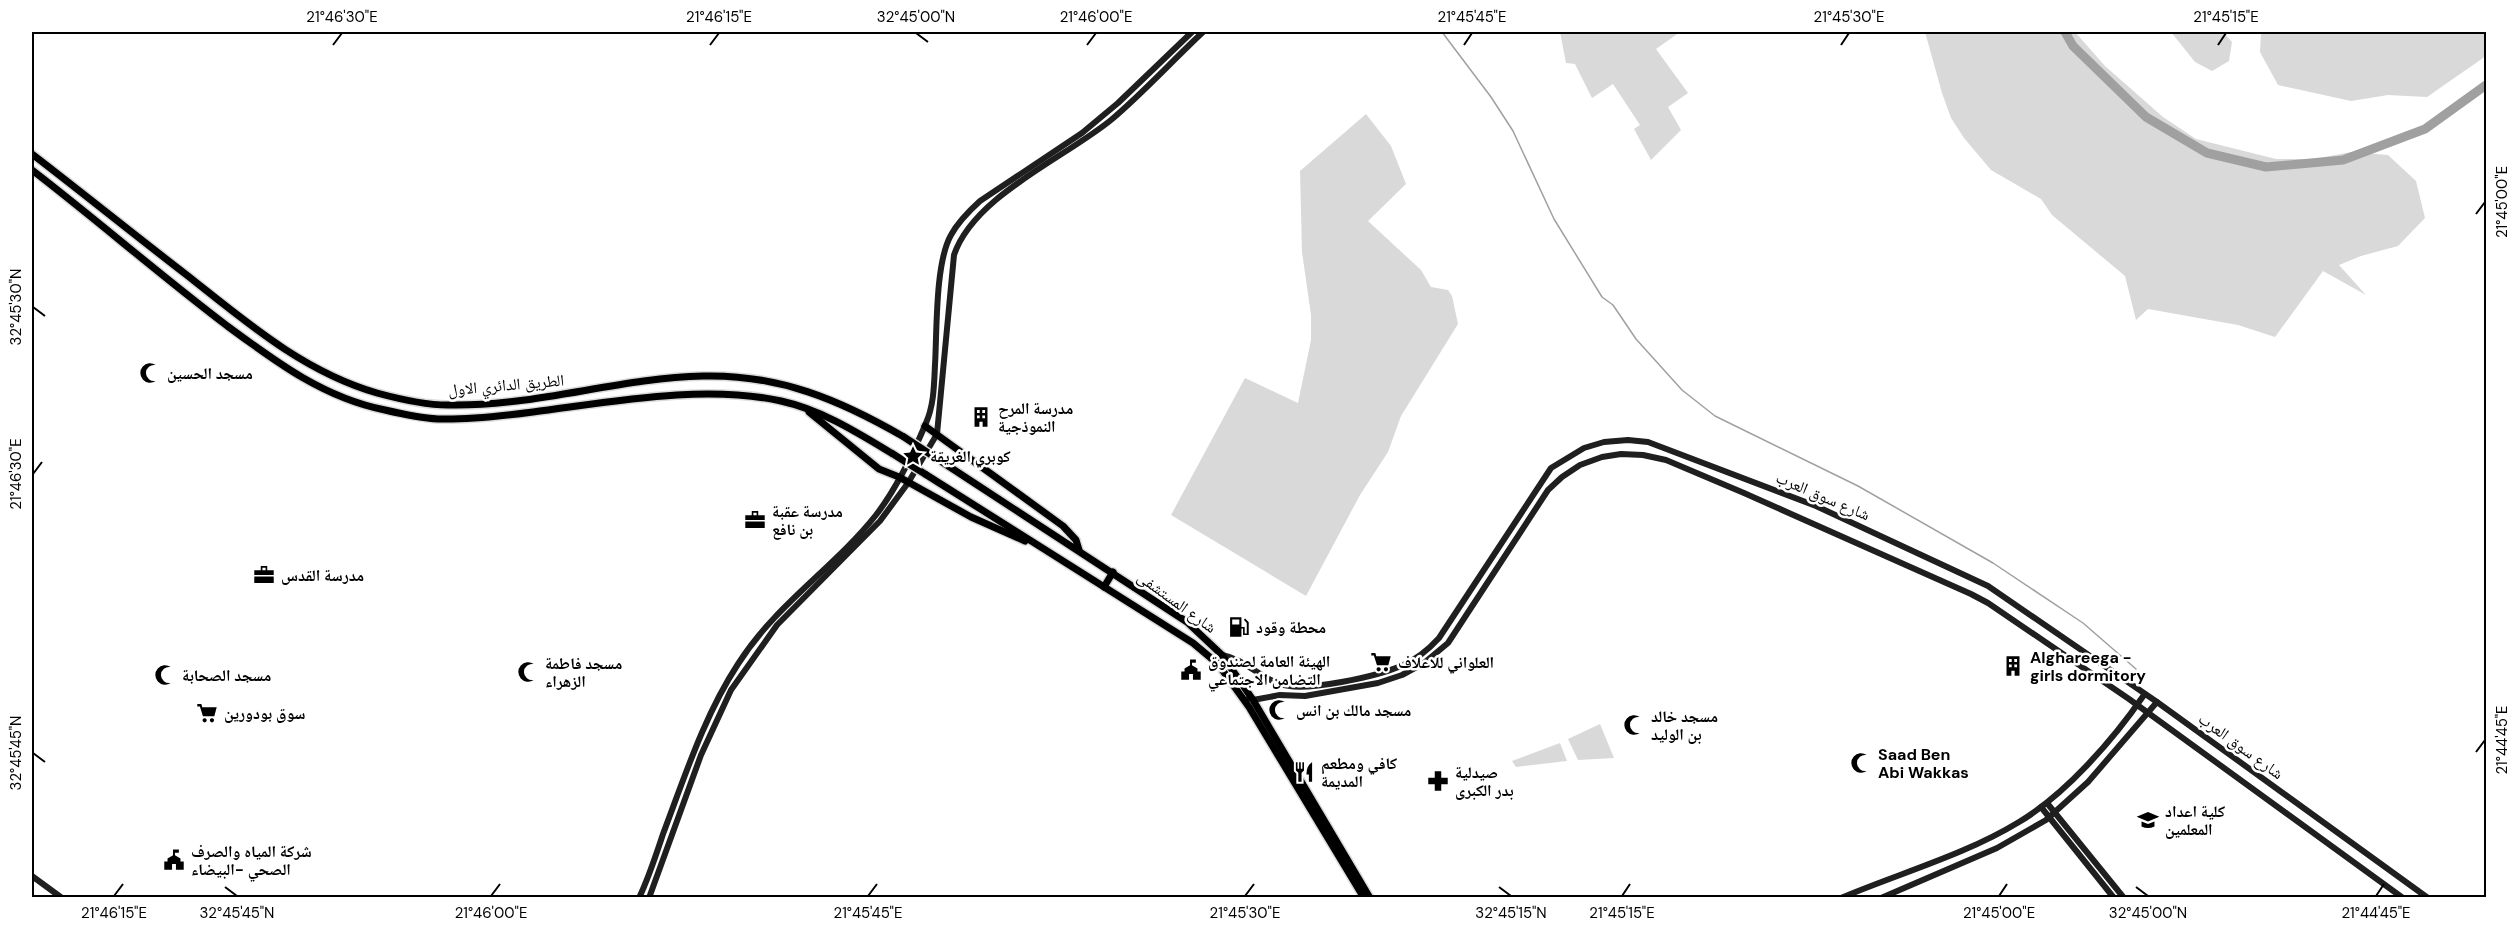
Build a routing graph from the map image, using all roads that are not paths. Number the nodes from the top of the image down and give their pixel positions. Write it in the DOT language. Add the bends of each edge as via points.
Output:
graph roads {
  1 [pos="1192,32"];
  2 [pos="1203,32"];
  3 [pos="32,154"];
  4 [pos="32,170"];
  5 [pos="78,190"];
  6 [pos="70,200"];
  7 [pos="250,324"];
  8 [pos="241,336"];
  9 [pos="326,374"];
  10 [pos="320,388"];
  11 [pos="808,410"];
  12 [pos="925,426"];
  13 [pos="937,434"];
  14 [pos="936,458"];
  15 [pos="925,474"];
  16 [pos="899,477"];
  17 [pos="908,483"];
  18 [pos="1040,546"];
  19 [pos="1079,550"];
  20 [pos="1113,572"];
  21 [pos="1104,587"];
  22 [pos="792,598"];
  23 [pos="797,604"];
  24 [pos="1222,655"];
  25 [pos="2144,694"];
  26 [pos="1240,695"];
  27 [pos="1253,700"];
  28 [pos="2157,702"];
  29 [pos="2137,705"];
  30 [pos="2148,712"];
  31 [pos="2044,805"];
  32 [pos="2053,815"];
  33 [pos="32,876"];
  34 [pos="62,897"];
  35 [pos="639,897"];
  36 [pos="650,897"];
  37 [pos="1364,897"];
  38 [pos="1370,897"];
  39 [pos="1841,897"];
  40 [pos="1881,897"];
  41 [pos="2114,897"];
  42 [pos="2124,897"];
  43 [pos="2403,897"];
  44 [pos="2428,897"];
  1 -- 12 [label="main road" via="1082,132 991,192 957,224 944,256 933,400"];
  2 -- 13 [label="main road" via="1111,120 1008,190 962,234 954,255"];
  3 -- 5 [label="main road, الطريق الدائري الاول"];
  4 -- 6 [label="main road, الطريق الدائري الاول"];
  5 -- 6 [label="main road"];
  5 -- 7 [label="main road, الطريق الدائري الاول"];
  6 -- 8 [label="main road, الطريق الدائري الاول"];
  7 -- 8 [label="main road"];
  7 -- 9 [label="main road, الطريق الدائري الاول"];
  8 -- 10 [label="main road, الطريق الدائري الاول"];
  9 -- 10 [label="main road"];
  9 -- 14 [label="main road, الطريق الدائري الاول, bridge" via="376,392 448,405 674,378 732,377 774,382 831,398"];
  10 -- 11 [label="main road, الطريق الدائري الاول" via="383,410 436,419 731,393 783,401"];
  11 -- 15 [label="main road, الطريق الدائري الاول, bridge" via="858,432"];
  11 -- 16 [label="main road" via="879,469"];
  12 -- 13 [label="main road"];
  12 -- 16 [label="main road"];
  13 -- 17 [label="main road"];
  13 -- 19 [label="main road" via="1063,526 1076,540"];
  14 -- 19 [label="main road, شارع المستشفى"];
  15 -- 18 [label="main road, شارع المستشفى"];
  16 -- 17 [label="main road"];
  16 -- 22 [label="main road" via="862,531"];
  17 -- 18 [label="main road" via="1001,532"];
  17 -- 23 [label="main road" via="872,532"];
  18 -- 21 [label="main road, شارع المستشفى"];
  19 -- 20 [label="main road, شارع المستشفى"];
  20 -- 21 [label="main road"];
  20 -- 24 [label="main road, شارع المستشفى" via="1187,622"];
  21 -- 26 [label="main road, شارع المستشفى" via="1206,654"];
  22 -- 23 [label="main road"];
  22 -- 35 [label="main road" via="756,637 723,688 695,749"];
  23 -- 36 [label="main road" via="757,651 722,706"];
  24 -- 25 [label="main road, شارع سوق العرب" via="1281,685 1294,686 1360,678 1411,661 1439,638 1551,468 1584,448 1628,440 1670,449 1816,506 1988,585"];
  24 -- 27 [label="main road, شارع المستشفى"];
  25 -- 28 [label="main road, شارع سوق العرب"];
  25 -- 29 [label="main road"];
  26 -- 27 [label="main road"];
  26 -- 37 [label="main road, شارع المستشفى"];
  27 -- 29 [label="main road" via="1305,696 1378,683 1424,663 1448,643 1548,490 1580,465 1602,457 1643,454 1666,460 1971,594"];
  27 -- 38 [label="main road, شارع المستشفى"];
  28 -- 30 [label="main road"];
  28 -- 44 [label="main road, شارع سوق العرب"];
  29 -- 30 [label="main road"];
  29 -- 31 [label="main road" via="2081,771"];
  30 -- 32 [label="main road" via="2088,782"];
  30 -- 43 [label="main road"];
  31 -- 32 [label="main road"];
  31 -- 39 [label="main road" via="1992,836"];
  32 -- 40 [label="main road" via="1997,848"];
  32 -- 41 [label="main road"];
  32 -- 42 [label="main road"];
  33 -- 34 [label="main road"];
}
